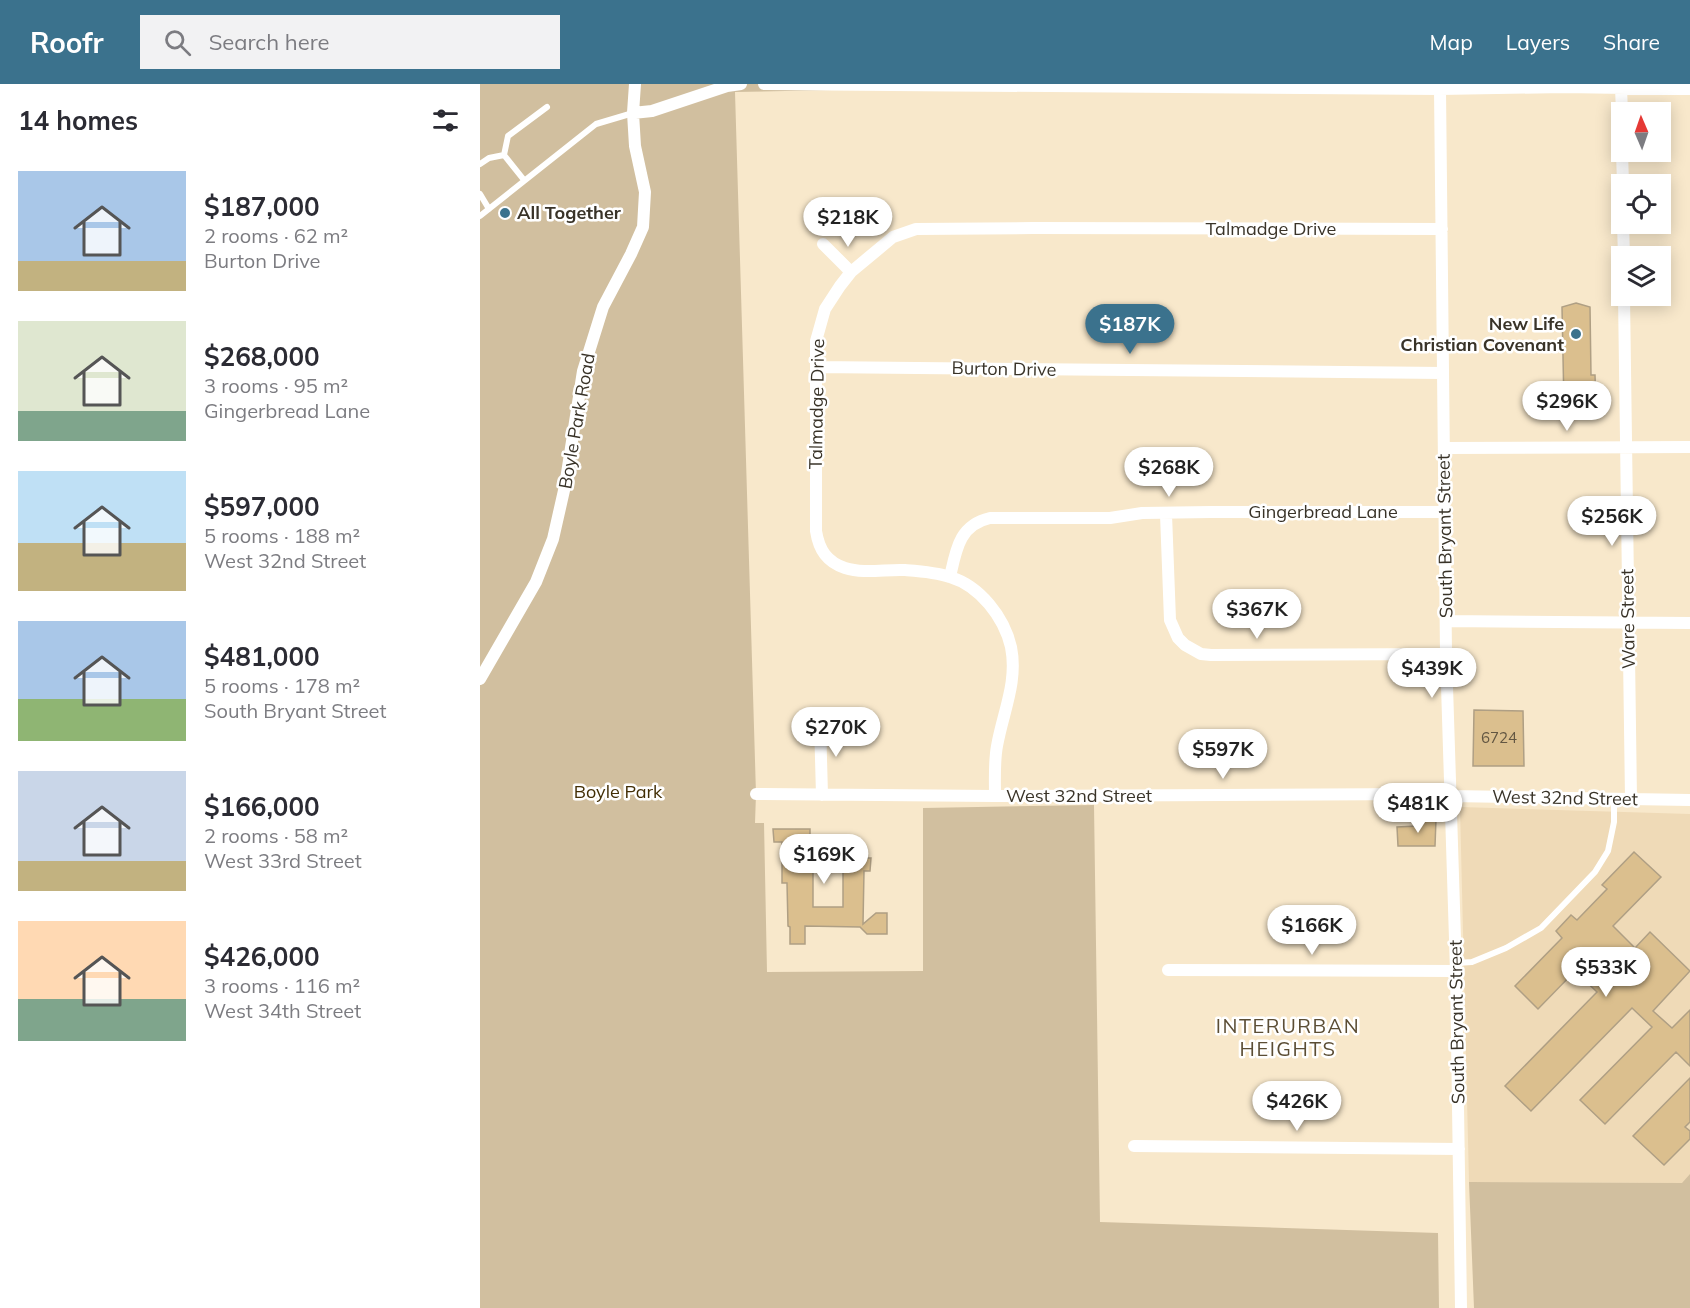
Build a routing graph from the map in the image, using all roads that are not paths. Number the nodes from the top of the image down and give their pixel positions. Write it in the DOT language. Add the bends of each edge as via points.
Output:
graph roads {
  1 [pos="635,84"];
  2 [pos="741,84"];
  3 [pos="764,84"];
  4 [pos="1121,85"];
  5 [pos="1564,85"];
  6 [pos="1368,86"];
  7 [pos="1622,88"];
  8 [pos="1440,89"];
  9 [pos="1690,89"];
  10 [pos="1622,102"];
  11 [pos="547,107"];
  12 [pos="633,113"];
  13 [pos="504,155"];
  14 [pos="480,165"];
  15 [pos="524,180"];
  16 [pos="480,194"];
  17 [pos="489,209"];
  18 [pos="480,216"];
  19 [pos="1442,229"];
  20 [pos="823,244"];
  21 [pos="851,272"];
  22 [pos="1624,306"];
  23 [pos="816,367"];
  24 [pos="1443,373"];
  25 [pos="1626,447"];
  26 [pos="1690,447"];
  27 [pos="1444,448"];
  28 [pos="1445,512"];
  29 [pos="1166,513"];
  30 [pos="950,577"];
  31 [pos="1446,621"];
  32 [pos="1628,623"];
  33 [pos="1690,623"];
  34 [pos="1446,654"];
  35 [pos="480,679"];
  36 [pos="820,722"];
  37 [pos="756,794"];
  38 [pos="822,795"];
  39 [pos="995,796"];
  40 [pos="1450,796"];
  41 [pos="1614,799"];
  42 [pos="1631,799"];
  43 [pos="1690,800"];
  44 [pos="1456,967"];
  45 [pos="1168,970"];
  46 [pos="1134,1146"];
  47 [pos="1459,1149"];
  48 [pos="1461,1308"];
  1 -- 12 [label="street, Boyle Park Road"];
  2 -- 12 [label="street"];
  3 -- 4 [label="street"];
  4 -- 6 [label="street"];
  5 -- 7 [label="street"];
  5 -- 8 [label="street"];
  6 -- 8 [label="street"];
  7 -- 9 [label="street"];
  7 -- 10 [label="street"];
  8 -- 19 [label="street, South Bryant Street"];
  11 -- 13 [label="lane" via="508,136"];
  12 -- 15 [label="lane" via="596,124"];
  12 -- 35 [label="street, Boyle Park Road" via="645,192 643,226 603,307 585,363 553,539 531,592"];
  13 -- 14 [label="lane"];
  13 -- 15 [label="lane"];
  15 -- 17 [label="lane"];
  16 -- 17 [label="lane"];
  17 -- 18 [label="lane"];
  19 -- 21 [label="street, Talmadge Drive" via="932,228 893,237"];
  19 -- 24 [label="street, South Bryant Street"];
  20 -- 21 [label="street"];
  21 -- 23 [label="street, Talmadge Drive" via="823,314 816,341"];
  22 -- 25 [label="street, Ware Street"];
  23 -- 24 [label="street, Burton Drive"];
  23 -- 30 [label="street, Talmadge Drive" via="816,531 823,553 849,569 904,570"];
  24 -- 27 [label="street, South Bryant Street"];
  25 -- 26 [label="street"];
  25 -- 27 [label="street"];
  25 -- 32 [label="street, Ware Street"];
  27 -- 28 [label="street, South Bryant Street"];
  28 -- 29 [label="street, Gingerbread Lane"];
  28 -- 31 [label="street, South Bryant Street"];
  29 -- 30 [label="street, Gingerbread Lane" via="981,520 961,538"];
  29 -- 34 [label="street" via="1170,620 1178,638 1192,650 1211,655"];
  30 -- 39 [label="street, Talmadge Drive" via="970,587 991,607 1011,646 1013,679 997,746"];
  31 -- 32 [label="street"];
  31 -- 34 [label="street, South Bryant Street"];
  32 -- 33 [label="street"];
  32 -- 42 [label="street, Ware Street"];
  34 -- 40 [label="street, South Bryant Street"];
  36 -- 38 [label="street"];
  37 -- 38 [label="street, West 32nd Street"];
  38 -- 39 [label="street, West 32nd Street"];
  39 -- 40 [label="street, West 32nd Street"];
  40 -- 41 [label="street, West 32nd Street"];
  40 -- 44 [label="street, South Bryant Street"];
  41 -- 42 [label="street, West 32nd Street"];
  41 -- 44 [label="lane" via="1608,851 1595,872 1541,928 1506,948"];
  42 -- 43 [label="street, West 32nd Street"];
  44 -- 45 [label="street"];
  44 -- 47 [label="street, South Bryant Street"];
  46 -- 47 [label="street"];
  47 -- 48 [label="street, South Bryant Street"];
}
